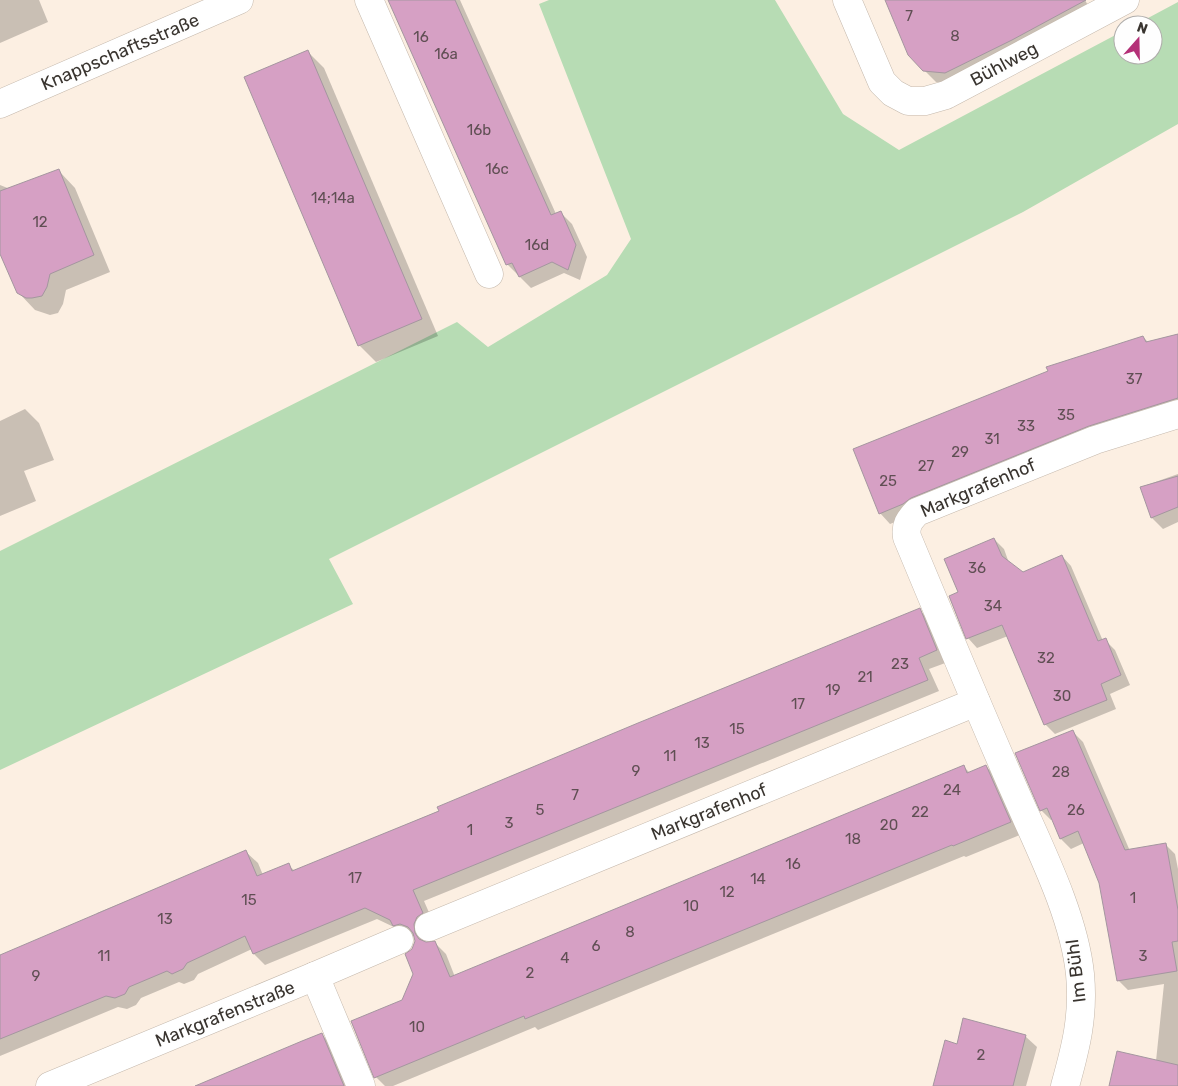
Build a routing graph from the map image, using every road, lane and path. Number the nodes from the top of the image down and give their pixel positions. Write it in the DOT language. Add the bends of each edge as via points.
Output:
graph roads {
  1 [pos="239,0"];
  2 [pos="369,0"];
  3 [pos="847,0"];
  4 [pos="1125,0"];
  5 [pos="0,104"];
  6 [pos="489,274"];
  7 [pos="1178,414"];
  8 [pos="976,702"];
  9 [pos="1044,860"];
  10 [pos="436,925"];
  11 [pos="399,940"];
  12 [pos="315,976"];
  13 [pos="50,1086"];
  14 [pos="361,1086"];
  15 [pos="1065,1086"];
  1 -- 5 [label="street, Knappschaftsstraße"];
  2 -- 6 [label="street"];
  3 -- 4 [label="street, Bühlweg" via="882,82 908,101 925,101 946,95"];
  7 -- 8 [label="street, Markgrafenhof" via="1095,440 918,512 910,519 905,528 907,537"];
  8 -- 9 [label="street, Markgrafenhof"];
  8 -- 10 [label="street, Markgrafenhof"];
  9 -- 15 [label="street, Im Bühl" via="1069,923 1080,973 1080,1030"];
  11 -- 12 [label="street, Markgrafenstraße"];
  12 -- 13 [label="street, Markgrafenstraße"];
  12 -- 14 [label="street"];
}
